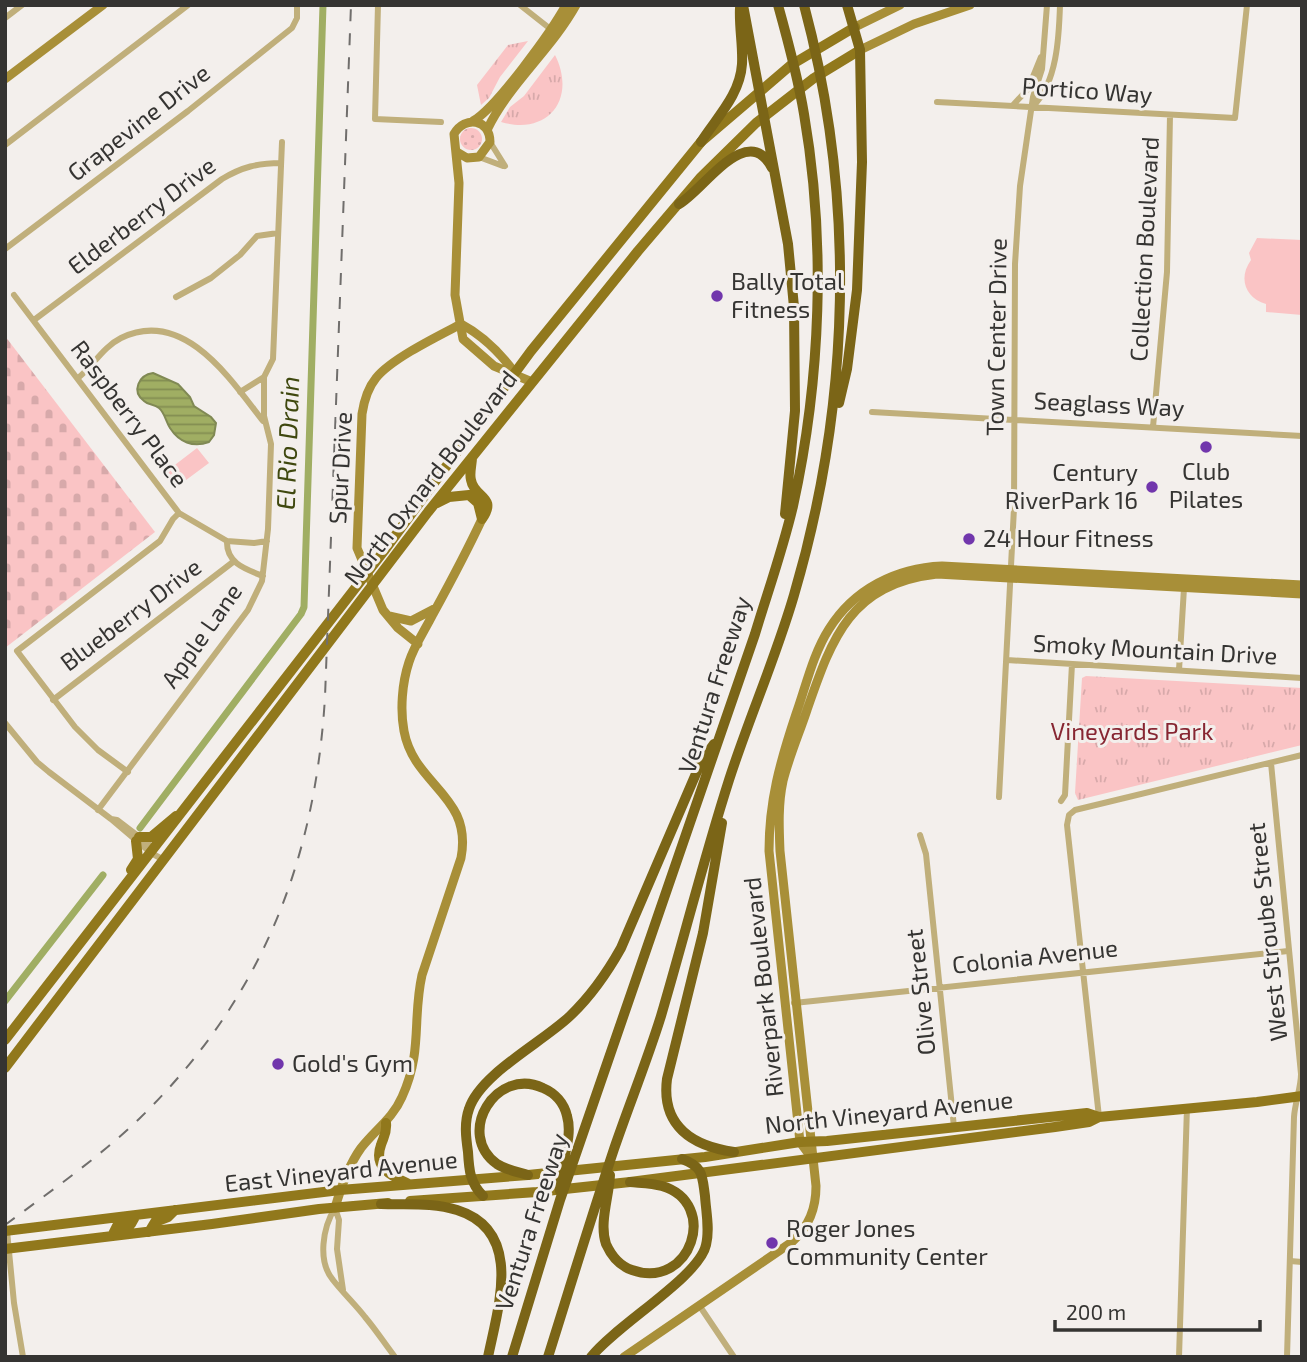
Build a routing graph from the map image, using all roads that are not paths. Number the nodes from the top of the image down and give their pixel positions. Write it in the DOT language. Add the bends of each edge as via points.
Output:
graph roads {
  1 [pos="22,5"];
  2 [pos="103,5"];
  3 [pos="188,5"];
  4 [pos="297,5"];
  5 [pos="379,5"];
  6 [pos="520,5"];
  7 [pos="566,5"];
  8 [pos="576,5"];
  9 [pos="742,5"];
  10 [pos="778,5"];
  11 [pos="804,5"];
  12 [pos="847,5"];
  13 [pos="900,5"];
  14 [pos="970,5"];
  15 [pos="1046,5"];
  16 [pos="1060,5"];
  17 [pos="1247,5"];
  18 [pos="5,18"];
  19 [pos="855,27"];
  20 [pos="554,32"];
  21 [pos="1044,49"];
  22 [pos="860,50"];
  23 [pos="5,79"];
  24 [pos="759,91"];
  25 [pos="937,102"];
  26 [pos="1012,105"];
  27 [pos="1033,106"];
  28 [pos="1170,115"];
  29 [pos="764,116"];
  30 [pos="441,121"];
  31 [pos="472,121"];
  32 [pos="487,130"];
  33 [pos="282,142"];
  34 [pos="490,142"];
  35 [pos="701,142"];
  36 [pos="5,145"];
  37 [pos="457,152"];
  38 [pos="476,158"];
  39 [pos="281,163"];
  40 [pos="776,178"];
  41 [pos="459,183"];
  42 [pos="679,204"];
  43 [pos="278,233"];
  44 [pos="5,249"];
  45 [pos="14,295"];
  46 [pos="176,297"];
  47 [pos="34,320"];
  48 [pos="460,324"];
  49 [pos="515,373"];
  50 [pos="264,377"];
  51 [pos="78,378"];
  52 [pos="532,383"];
  53 [pos="240,392"];
  54 [pos="872,412"];
  55 [pos="1016,420"];
  56 [pos="267,426"];
  57 [pos="1153,427"];
  58 [pos="1302,436"];
  59 [pos="828,450"];
  60 [pos="472,457"];
  61 [pos="434,504"];
  62 [pos="179,513"];
  63 [pos="482,519"];
  64 [pos="227,541"];
  65 [pos="267,541"];
  66 [pos="784,541"];
  67 [pos="233,562"];
  68 [pos="1011,573"];
  69 [pos="263,576"];
  70 [pos="1302,585"];
  71 [pos="1184,588"];
  72 [pos="1302,594"];
  73 [pos="438,606"];
  74 [pos="387,616"];
  75 [pos="418,644"];
  76 [pos="1007,660"];
  77 [pos="1072,664"];
  78 [pos="1179,670"];
  79 [pos="1302,678"];
  80 [pos="53,700"];
  81 [pos="5,723"];
  82 [pos="722,733"];
  83 [pos="1302,755"];
  84 [pos="1271,763"];
  85 [pos="128,772"];
  86 [pos="729,778"];
  87 [pos="999,797"];
  88 [pos="1061,801"];
  89 [pos="98,810"];
  90 [pos="183,813"];
  91 [pos="920,835"];
  92 [pos="138,839"];
  93 [pos="153,851"];
  94 [pos="164,859"];
  95 [pos="98,920"];
  96 [pos="1289,951"];
  97 [pos="1083,972"];
  98 [pos="940,987"];
  99 [pos="797,1002"];
  100 [pos="785,1004"];
  101 [pos="5,1040"];
  102 [pos="5,1068"];
  103 [pos="1299,1096"];
  104 [pos="1187,1107"];
  105 [pos="1099,1116"];
  106 [pos="386,1123"];
  107 [pos="954,1127"];
  108 [pos="812,1141"];
  109 [pos="800,1142"];
  110 [pos="904,1146"];
  111 [pos="734,1152"];
  112 [pos="811,1157"];
  113 [pos="682,1159"];
  114 [pos="611,1160"];
  115 [pos="1302,1166"];
  116 [pos="1293,1167"];
  117 [pos="701,1172"];
  118 [pos="528,1175"];
  119 [pos="471,1180"];
  120 [pos="630,1182"];
  121 [pos="408,1184"];
  122 [pos="340,1190"];
  123 [pos="483,1196"];
  124 [pos="560,1200"];
  125 [pos="381,1204"];
  126 [pos="332,1208"];
  127 [pos="175,1210"];
  128 [pos="136,1215"];
  129 [pos="6,1231"];
  130 [pos="149,1232"];
  131 [pos="112,1236"];
  132 [pos="7,1252"];
  133 [pos="1290,1261"];
  134 [pos="1302,1262"];
  135 [pos="343,1290"];
  136 [pos="699,1305"];
  137 [pos="23,1357"];
  138 [pos="395,1357"];
  139 [pos="488,1357"];
  140 [pos="512,1357"];
  141 [pos="548,1357"];
  142 [pos="591,1357"];
  143 [pos="624,1357"];
  144 [pos="734,1357"];
  145 [pos="1179,1357"];
  146 [pos="1287,1357"];
  1 -- 18 [label="street"];
  2 -- 23 [label="street"];
  3 -- 36 [label="street"];
  4 -- 44 [label="street, Grapevine Drive" via="295,25"];
  5 -- 30 [label="street" via="375,119"];
  6 -- 20 [label="street"];
  7 -- 20 [label="street"];
  8 -- 20 [label="street"];
  9 -- 24 [label="highway"];
  9 -- 35 [label="highway" via="738,86"];
  10 -- 66 [label="highway, Ventura Freeway" via="804,114 817,278 809,409"];
  11 -- 59 [label="highway, Ventura Freeway" via="826,100 839,218 842,286"];
  12 -- 19 [label="highway"];
  13 -- 19 [label="street, North Oxnard Boulevard"];
  14 -- 22 [label="street, North Oxnard Boulevard" via="914,24"];
  15 -- 21 [label="street, Town Center Drive"];
  16 -- 27 [label="street, Town Center Drive" via="1049,77"];
  17 -- 28 [label="street, Portico Way" via="1235,118"];
  19 -- 22 [label="highway"];
  19 -- 24 [label="main road, North Oxnard Boulevard"];
  20 -- 31 [label="street" via="494,104"];
  20 -- 32 [label="street"];
  21 -- 26 [label="street, Town Center Drive" via="1028,89"];
  21 -- 27 [label="street, Town Center Drive"];
  22 -- 29 [label="main road, North Oxnard Boulevard"];
  22 -- 59 [label="highway" via="857,290 847,369"];
  24 -- 29 [label="highway"];
  24 -- 35 [label="main road, North Oxnard Boulevard"];
  25 -- 26 [label="street, Portico Way"];
  26 -- 27 [label="street, Portico Way"];
  27 -- 28 [label="street, Portico Way"];
  27 -- 55 [label="street, Town Center Drive" via="1020,186 1015,264"];
  28 -- 57 [label="street, Collection Boulevard" via="1167,272"];
  29 -- 40 [label="highway"];
  29 -- 42 [label="main road, North Oxnard Boulevard"];
  31 -- 32 [label="street"];
  31 -- 37 [label="street" via="455,131"];
  32 -- 34 [label="street"];
  33 -- 39 [label="street, Apple Lane"];
  34 -- 38 [label="street"];
  34 -- 38 [label="street" via="505,166"];
  35 -- 49 [label="main road, North Oxnard Boulevard"];
  37 -- 38 [label="street"];
  37 -- 41 [label="street"];
  38 -- 41 [label="street"];
  39 -- 43 [label="street, Apple Lane"];
  39 -- 47 [label="street, Elderberry Drive" via="254,164 222,179"];
  40 -- 42 [label="highway" via="766,158 742,152"];
  40 -- 66 [label="highway" via="788,244 796,349"];
  41 -- 48 [label="street" via="455,295"];
  42 -- 52 [label="main road, North Oxnard Boulevard"];
  43 -- 46 [label="street" via="257,236 219,272"];
  43 -- 50 [label="street, Apple Lane" via="273,359"];
  45 -- 47 [label="street, Raspberry Place"];
  47 -- 51 [label="street, Raspberry Place"];
  48 -- 49 [label="street" via="503,356"];
  48 -- 74 [label="street, Spur Drive" via="386,368 364,399 357,542"];
  49 -- 52 [label="street"];
  49 -- 90 [label="main road, North Oxnard Boulevard"];
  50 -- 53 [label="street"];
  50 -- 56 [label="street, Apple Lane" via="262,402"];
  51 -- 53 [label="street" via="120,338 159,332 204,351"];
  51 -- 62 [label="street, Raspberry Place"];
  52 -- 60 [label="main road, North Oxnard Boulevard"];
  53 -- 56 [label="street"];
  54 -- 55 [label="street, Seaglass Way"];
  55 -- 57 [label="street, Seaglass Way"];
  55 -- 68 [label="street, Town Center Drive"];
  56 -- 65 [label="street, Apple Lane" via="271,444"];
  57 -- 58 [label="street, Seaglass Way"];
  59 -- 86 [label="highway, Ventura Freeway" via="793,598"];
  60 -- 61 [label="main road, North Oxnard Boulevard"];
  60 -- 63 [label="main road" via="471,481 488,504"];
  61 -- 63 [label="main road" via="469,495 478,503"];
  61 -- 94 [label="main road, North Oxnard Boulevard"];
  62 -- 64 [label="street, Raspberry Place"];
  62 -- 80 [label="street" via="160,541 17,651"];
  63 -- 73 [label="street"];
  64 -- 65 [label="street, Raspberry Place"];
  64 -- 67 [label="street"];
  65 -- 69 [label="street, Apple Lane"];
  66 -- 82 [label="highway, Ventura Freeway"];
  67 -- 69 [label="street"];
  67 -- 80 [label="street, Blueberry Drive"];
  68 -- 70 [label="street, Riverpark Boulevard"];
  68 -- 71 [label="street, Riverpark Boulevard"];
  68 -- 76 [label="street, Town Center Drive"];
  68 -- 99 [label="street, Riverpark Boulevard" via="937,574 904,580 861,606 834,640 790,758 779,815"];
  68 -- 100 [label="street, Riverpark Boulevard" via="942,566 897,574 854,600 823,640 782,756 769,820"];
  69 -- 85 [label="street, Apple Lane" via="248,610"];
  71 -- 72 [label="street, Riverpark Boulevard"];
  71 -- 78 [label="street"];
  73 -- 74 [label="street" via="411,621"];
  73 -- 75 [label="street"];
  74 -- 75 [label="street, Spur Drive"];
  75 -- 106 [label="street" via="405,677 404,733 414,759 457,812 464,839 422,975 414,1067"];
  76 -- 77 [label="street, Smoky Mountain Drive"];
  76 -- 87 [label="street, Town Center Drive"];
  77 -- 78 [label="street, Smoky Mountain Drive"];
  77 -- 88 [label="street" via="1065,795"];
  78 -- 79 [label="street, Smoky Mountain Drive"];
  80 -- 85 [label="street" via="85,739"];
  81 -- 89 [label="street" via="38,763"];
  82 -- 119 [label="highway" via="701,762 608,971 570,1016 492,1077 474,1097 466,1130"];
  82 -- 124 [label="highway, Ventura Freeway"];
  83 -- 84 [label="street"];
  84 -- 96 [label="street, West Stroube Street"];
  84 -- 97 [label="street" via="1069,815"];
  85 -- 89 [label="street, Apple Lane"];
  86 -- 111 [label="highway" via="703,933 666,1087 671,1115 685,1134 705,1146"];
  86 -- 114 [label="highway, Ventura Freeway" via="660,1020"];
  89 -- 92 [label="street"];
  90 -- 92 [label="main road" via="151,837"];
  90 -- 93 [label="main road, North Oxnard Boulevard"];
  91 -- 98 [label="street, Olive Street"];
  92 -- 93 [label="street"];
  92 -- 95 [label="main road" via="138,859"];
  93 -- 94 [label="street"];
  93 -- 95 [label="main road, North Oxnard Boulevard"];
  94 -- 102 [label="main road, North Oxnard Boulevard"];
  95 -- 101 [label="main road, North Oxnard Boulevard"];
  96 -- 97 [label="street, Colonia Avenue"];
  96 -- 103 [label="street, West Stroube Street" via="1301,1062"];
  97 -- 98 [label="street, Colonia Avenue"];
  97 -- 105 [label="street"];
  98 -- 99 [label="street, Colonia Avenue"];
  98 -- 107 [label="street, Olive Street"];
  99 -- 100 [label="street, Colonia Avenue"];
  99 -- 108 [label="street, Riverpark Boulevard"];
  100 -- 109 [label="street, Riverpark Boulevard"];
  103 -- 104 [label="main road, North Vineyard Avenue"];
  103 -- 116 [label="street, West Stroube Street"];
  104 -- 105 [label="main road, North Vineyard Avenue"];
  104 -- 145 [label="street"];
  105 -- 107 [label="main road, North Vineyard Avenue" via="1087,1113"];
  105 -- 110 [label="main road, North Vineyard Avenue" via="1055,1128"];
  106 -- 121 [label="main road" via="379,1159 386,1172"];
  106 -- 122 [label="street" via="362,1147"];
  107 -- 108 [label="main road, North Vineyard Avenue"];
  107 -- 110 [label="main road"];
  108 -- 109 [label="main road, North Vineyard Avenue"];
  108 -- 112 [label="street, Riverpark Boulevard"];
  109 -- 111 [label="main road, North Vineyard Avenue"];
  109 -- 112 [label="street"];
  110 -- 112 [label="main road, North Vineyard Avenue"];
  111 -- 113 [label="main road, North Vineyard Avenue"];
  112 -- 117 [label="main road, North Vineyard Avenue"];
  112 -- 136 [label="street, Riverpark Boulevard" via="816,1197 811,1218 800,1235"];
  113 -- 117 [label="highway"];
  113 -- 118 [label="main road, East Vineyard Avenue"];
  114 -- 120 [label="highway" via="603,1229 607,1245 628,1268 642,1273 666,1270 690,1247 691,1213 676,1193 663,1186"];
  114 -- 141 [label="highway, Ventura Freeway"];
  115 -- 116 [label="street"];
  116 -- 133 [label="street, West Stroube Street"];
  117 -- 120 [label="main road, East Vineyard Avenue"];
  117 -- 142 [label="highway" via="708,1227 701,1257"];
  118 -- 119 [label="main road, East Vineyard Avenue"];
  118 -- 124 [label="highway" via="493,1160 480,1134 482,1114 490,1100 506,1087 522,1084 551,1093 567,1114 569,1135"];
  119 -- 121 [label="main road, East Vineyard Avenue"];
  119 -- 123 [label="highway"];
  120 -- 123 [label="main road, East Vineyard Avenue"];
  121 -- 122 [label="main road, East Vineyard Avenue"];
  122 -- 126 [label="street"];
  122 -- 127 [label="main road, East Vineyard Avenue"];
  123 -- 125 [label="main road, East Vineyard Avenue"];
  124 -- 140 [label="highway, Ventura Freeway"];
  125 -- 126 [label="main road, East Vineyard Avenue"];
  125 -- 139 [label="highway" via="456,1209 469,1214 490,1235 503,1273"];
  126 -- 130 [label="main road, East Vineyard Avenue"];
  126 -- 135 [label="street" via="339,1220 337,1249"];
  126 -- 135 [label="street" via="324,1254 331,1279"];
  127 -- 128 [label="main road, East Vineyard Avenue"];
  127 -- 130 [label="main road" via="155,1222"];
  128 -- 129 [label="main road, East Vineyard Avenue"];
  128 -- 131 [label="main road" via="131,1224 117,1226"];
  129 -- 132 [label="street"];
  130 -- 131 [label="main road, East Vineyard Avenue"];
  131 -- 132 [label="main road, East Vineyard Avenue"];
  132 -- 137 [label="street"];
  133 -- 134 [label="street"];
  133 -- 146 [label="street, West Stroube Street"];
  135 -- 138 [label="street"];
  136 -- 143 [label="street, Riverpark Boulevard"];
  136 -- 144 [label="street"];
}
